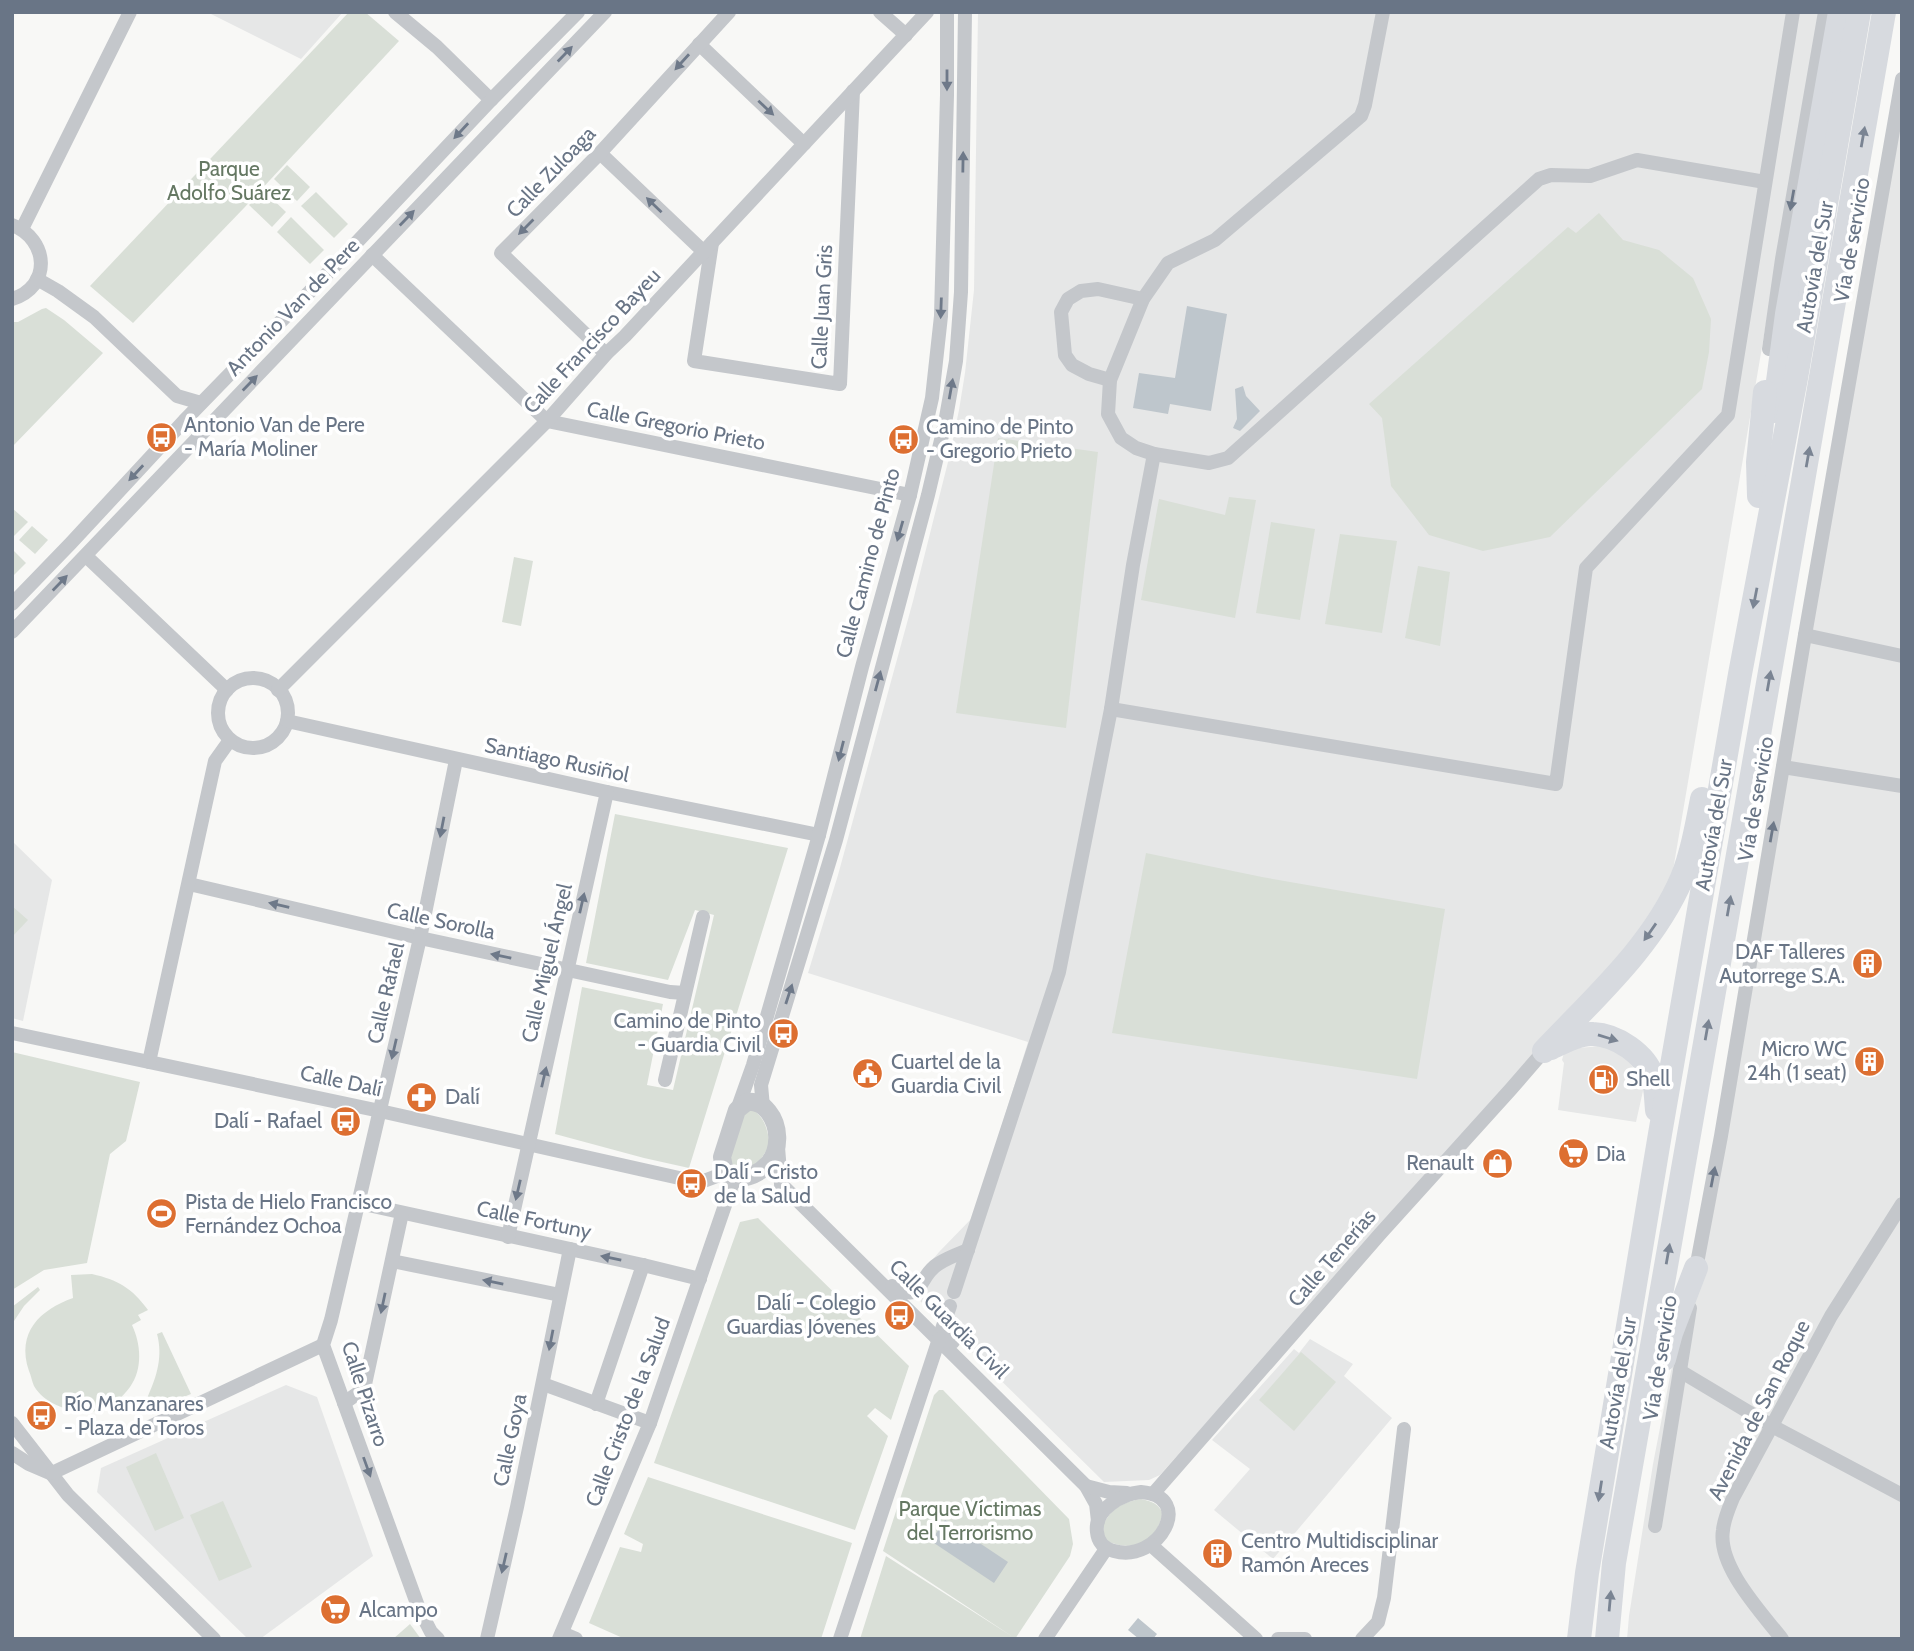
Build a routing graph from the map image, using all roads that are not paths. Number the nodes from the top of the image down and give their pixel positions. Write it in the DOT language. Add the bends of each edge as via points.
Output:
graph roads {
  1 [pos="130,12"];
  2 [pos="395,12"];
  3 [pos="578,12"];
  4 [pos="605,12"];
  5 [pos="729,12"];
  6 [pos="880,12"];
  7 [pos="927,12"];
  8 [pos="947,12"];
  9 [pos="965,12"];
  10 [pos="1383,12"];
  11 [pos="1793,12"];
  12 [pos="1825,12"];
  13 [pos="1840,12"];
  14 [pos="1859,12"];
  15 [pos="1884,12"];
  16 [pos="906,35"];
  17 [pos="699,44"];
  18 [pos="1902,79"];
  19 [pos="853,92"];
  20 [pos="491,100"];
  21 [pos="804,144"];
  22 [pos="600,153"];
  23 [pos="1765,182"];
  24 [pos="17,227"];
  25 [pos="708,248"];
  26 [pos="372,255"];
  27 [pos="37,279"];
  28 [pos="12,299"];
  29 [pos="1143,299"];
  30 [pos="1769,349"];
  31 [pos="606,354"];
  32 [pos="1110,380"];
  33 [pos="177,396"];
  34 [pos="201,403"];
  35 [pos="184,421"];
  36 [pos="547,421"];
  37 [pos="1154,454"];
  38 [pos="910,495"];
  39 [pos="1759,496"];
  40 [pos="1768,531"];
  41 [pos="86,556"];
  42 [pos="12,604"];
  43 [pos="12,632"];
  44 [pos="1805,635"];
  45 [pos="1902,656"];
  46 [pos="1740,674"];
  47 [pos="227,690"];
  48 [pos="278,690"];
  49 [pos="1111,709"];
  50 [pos="287,721"];
  51 [pos="230,740"];
  52 [pos="456,760"];
  53 [pos="1783,767"];
  54 [pos="1902,786"];
  55 [pos="607,792"];
  56 [pos="820,835"];
  57 [pos="189,884"];
  58 [pos="703,917"];
  59 [pos="420,939"];
  60 [pos="568,970"];
  61 [pos="685,993"];
  62 [pos="12,1033"];
  63 [pos="1544,1051"];
  64 [pos="149,1062"];
  65 [pos="665,1080"];
  66 [pos="763,1107"];
  67 [pos="737,1110"];
  68 [pos="380,1111"];
  69 [pos="1660,1134"];
  70 [pos="529,1144"];
  71 [pos="778,1147"];
  72 [pos="737,1176"];
  73 [pos="781,1184"];
  74 [pos="359,1203"];
  75 [pos="1902,1204"];
  76 [pos="402,1213"];
  77 [pos="508,1237"];
  78 [pos="570,1249"];
  79 [pos="968,1250"];
  80 [pos="392,1261"];
  81 [pos="643,1265"];
  82 [pos="1696,1268"];
  83 [pos="876,1276"];
  84 [pos="700,1279"];
  85 [pos="560,1295"];
  86 [pos="939,1339"];
  87 [pos="323,1345"];
  88 [pos="1680,1371"];
  89 [pos="543,1384"];
  90 [pos="344,1403"];
  91 [pos="596,1404"];
  92 [pos="12,1423"];
  93 [pos="650,1423"];
  94 [pos="1772,1426"];
  95 [pos="1404,1429"];
  96 [pos="1041,1441"];
  97 [pos="12,1453"];
  98 [pos="52,1473"];
  99 [pos="1086,1486"];
  100 [pos="1132,1493"];
  101 [pos="1153,1494"];
  102 [pos="1902,1495"];
  103 [pos="1098,1521"];
  104 [pos="1655,1526"];
  105 [pos="1151,1545"];
  106 [pos="1106,1549"];
  107 [pos="1614,1563"];
  108 [pos="566,1637"];
  109 [pos="214,1639"];
  110 [pos="438,1639"];
  111 [pos="487,1639"];
  112 [pos="840,1639"];
  113 [pos="1045,1639"];
  114 [pos="1256,1639"];
  115 [pos="1278,1639"];
  116 [pos="1306,1639"];
  117 [pos="1362,1639"];
  118 [pos="1579,1639"];
  119 [pos="1607,1639"];
  120 [pos="1782,1639"];
  1 -- 24 [label="street"];
  2 -- 20 [label="street"];
  3 -- 20 [label="street, Antonio Van de Pere"];
  26 -- 4 [label="street, Antonio Van de Pere, one-way"];
  5 -- 17 [label="street, Calle Zuloaga"];
  6 -- 16 [label="street"];
  7 -- 16 [label="street, Calle Francisco Bayeu"];
  8 -- 38 [label="street, Calle Camino de Pinto, one-way" via="941,316 932,398"];
  66 -- 9 [label="street, Calle Camino de Pinto, one-way" via="765,1069 836,840 945,423 961,292"];
  10 -- 29 [label="street" via="1361,117 1215,240 1168,263"];
  11 -- 23 [label="street"];
  12 -- 30 [label="street, one-way"];
  13 -- 39 [label="highway"];
  14 -- 40 [label="highway, Autovía del Sur"];
  107 -- 15 [label="highway, Autovía del Sur, one-way"];
  16 -- 19 [label="street, Calle Francisco Bayeu"];
  17 -- 21 [label="street, one-way"];
  17 -- 22 [label="street, Calle Zuloaga, one-way"];
  18 -- 44 [label="street, Vía de servicio"];
  19 -- 21 [label="street, Calle Francisco Bayeu"];
  19 -- 25 [label="street, Calle Juan Gris" via="840,384 694,361"];
  20 -- 34 [label="street, Antonio Van de Pere, one-way"];
  21 -- 25 [label="street, Calle Francisco Bayeu"];
  25 -- 22 [label="street, one-way"];
  22 -- 31 [label="street, Calle Zuloaga, one-way" via="501,253"];
  23 -- 37 [label="street" via="1637,159 1590,176 1539,179 1228,458 1209,463"];
  23 -- 49 [label="street" via="1728,415 1586,568 1556,783"];
  24 -- 27 [label="street" via="38,246 41,268"];
  25 -- 31 [label="street, Calle Francisco Bayeu"];
  26 -- 36 [label="street"];
  41 -- 26 [label="street, Antonio Van de Pere, one-way"];
  27 -- 28 [label="street"];
  27 -- 33 [label="street" via="94,317"];
  29 -- 32 [label="street"];
  29 -- 32 [label="street" via="1098,289 1081,291 1068,299 1061,312 1065,355 1072,365"];
  30 -- 39 [label="highway"];
  31 -- 36 [label="street, Calle Francisco Bayeu"];
  32 -- 37 [label="street" via="1108,414 1121,438"];
  33 -- 34 [label="street"];
  33 -- 35 [label="street"];
  34 -- 35 [label="street, Antonio Van de Pere"];
  35 -- 42 [label="street, Antonio Van de Pere, one-way"];
  36 -- 38 [label="street, Calle Gregorio Prieto"];
  36 -- 48 [label="street, Calle Francisco Bayeu"];
  37 -- 49 [label="street"];
  38 -- 56 [label="street, Calle Camino de Pinto, one-way"];
  39 -- 40 [label="highway"];
  40 -- 46 [label="highway, Autovía del Sur, one-way"];
  43 -- 41 [label="street, Antonio Van de Pere, one-way"];
  41 -- 47 [label="street"];
  44 -- 45 [label="street"];
  44 -- 53 [label="street, Vía de servicio"];
  46 -- 63 [label="highway, one-way" via="1712,747 1697,825 1674,894 1632,956"];
  46 -- 69 [label="highway, Autovía del Sur"];
  47 -- 48 [label="street" via="235,683 257,679"];
  47 -- 51 [label="street" via="218,713 219,724"];
  48 -- 50 [label="street" via="285,699"];
  49 -- 79 [label="street" via="1059,972"];
  50 -- 51 [label="street" via="283,732 265,746 243,747"];
  50 -- 52 [label="street, Santiago Rusiñol"];
  51 -- 57 [label="street" via="215,761"];
  52 -- 55 [label="street, Santiago Rusiñol"];
  52 -- 59 [label="street, Calle Rafael, one-way"];
  53 -- 54 [label="street"];
  82 -- 53 [label="street, Vía de servicio, one-way"];
  55 -- 56 [label="street, Santiago Rusiñol"];
  60 -- 55 [label="street, Calle Miguel Ángel, one-way"];
  56 -- 67 [label="street, Calle Camino de Pinto"];
  59 -- 57 [label="street, Calle Sorolla, one-way"];
  57 -- 64 [label="street"];
  58 -- 61 [label="street"];
  60 -- 59 [label="street, Calle Sorolla, one-way"];
  59 -- 68 [label="street, Calle Rafael, one-way"];
  60 -- 61 [label="street, Calle Sorolla"];
  70 -- 60 [label="street, Calle Miguel Ángel, one-way"];
  61 -- 65 [label="street"];
  62 -- 64 [label="street, Calle Dalí"];
  63 -- 69 [label="highway, one-way" via="1592,1034 1635,1051 1647,1063 1653,1079"];
  63 -- 101 [label="street, Calle Tenerías"];
  64 -- 68 [label="street, Calle Dalí"];
  66 -- 67 [label="street" via="747,1102"];
  66 -- 71 [label="street" via="775,1125"];
  67 -- 72 [label="street" via="722,1157"];
  68 -- 70 [label="street, Calle Dalí"];
  68 -- 74 [label="street, Calle Pizarro"];
  69 -- 118 [label="highway, Autovía del Sur, one-way"];
  70 -- 72 [label="street, Calle Dalí" via="701,1182"];
  70 -- 77 [label="street, Calle Miguel Ángel, one-way"];
  71 -- 72 [label="street" via="764,1170"];
  71 -- 73 [label="street"];
  72 -- 73 [label="street"];
  72 -- 84 [label="street, Calle Cristo de la Salud"];
  73 -- 83 [label="street, Calle Guardia Civil"];
  74 -- 76 [label="street, Calle Fortuny"];
  74 -- 87 [label="street, Calle Pizarro"];
  75 -- 94 [label="street, Avenida de San Roque" via="1832,1316"];
  76 -- 77 [label="street, Calle Fortuny"];
  76 -- 80 [label="street"];
  77 -- 78 [label="street, Calle Fortuny"];
  81 -- 78 [label="street, Calle Fortuny, one-way"];
  78 -- 85 [label="street, Calle Goya"];
  79 -- 83 [label="street" via="935,1266 909,1294"];
  79 -- 96 [label="street" via="943,1331 1018,1406"];
  85 -- 80 [label="street, one-way"];
  80 -- 90 [label="street, one-way" via="365,1389"];
  81 -- 84 [label="street, Calle Fortuny"];
  81 -- 91 [label="street"];
  82 -- 88 [label="street, Vía de servicio"];
  82 -- 107 [label="highway" via="1671,1333 1634,1509"];
  83 -- 86 [label="street, Calle Guardia Civil"];
  84 -- 93 [label="street, Calle Cristo de la Salud"];
  85 -- 89 [label="street, Calle Goya, one-way"];
  86 -- 96 [label="street, Calle Guardia Civil"];
  86 -- 112 [label="street"];
  87 -- 90 [label="street, Calle Pizarro"];
  87 -- 98 [label="street"];
  88 -- 94 [label="street"];
  88 -- 104 [label="street, Vía de servicio"];
  89 -- 91 [label="street"];
  89 -- 111 [label="street, Calle Goya, one-way"];
  90 -- 110 [label="street, Calle Pizarro, one-way" via="419,1609"];
  91 -- 93 [label="street"];
  92 -- 98 [label="street"];
  93 -- 108 [label="street, Calle Cristo de la Salud"];
  94 -- 102 [label="street"];
  94 -- 120 [label="street, Avenida de San Roque" via="1733,1498 1722,1531 1725,1556 1744,1590"];
  95 -- 117 [label="street" via="1384,1598 1378,1622"];
  96 -- 99 [label="street, Calle Guardia Civil"];
  97 -- 98 [label="street"];
  98 -- 109 [label="street" via="68,1495"];
  99 -- 100 [label="street"];
  99 -- 103 [label="street, Calle Guardia Civil" via="1096,1504"];
  100 -- 101 [label="street"];
  100 -- 103 [label="street" via="1112,1503"];
  101 -- 105 [label="street" via="1165,1502 1169,1513 1166,1529"];
  103 -- 106 [label="street" via="1097,1535"];
  105 -- 106 [label="street" via="1134,1552"];
  105 -- 114 [label="street"];
  106 -- 113 [label="street"];
  119 -- 107 [label="highway, Autovía del Sur, one-way"];
  115 -- 116 [label="street"];
}
